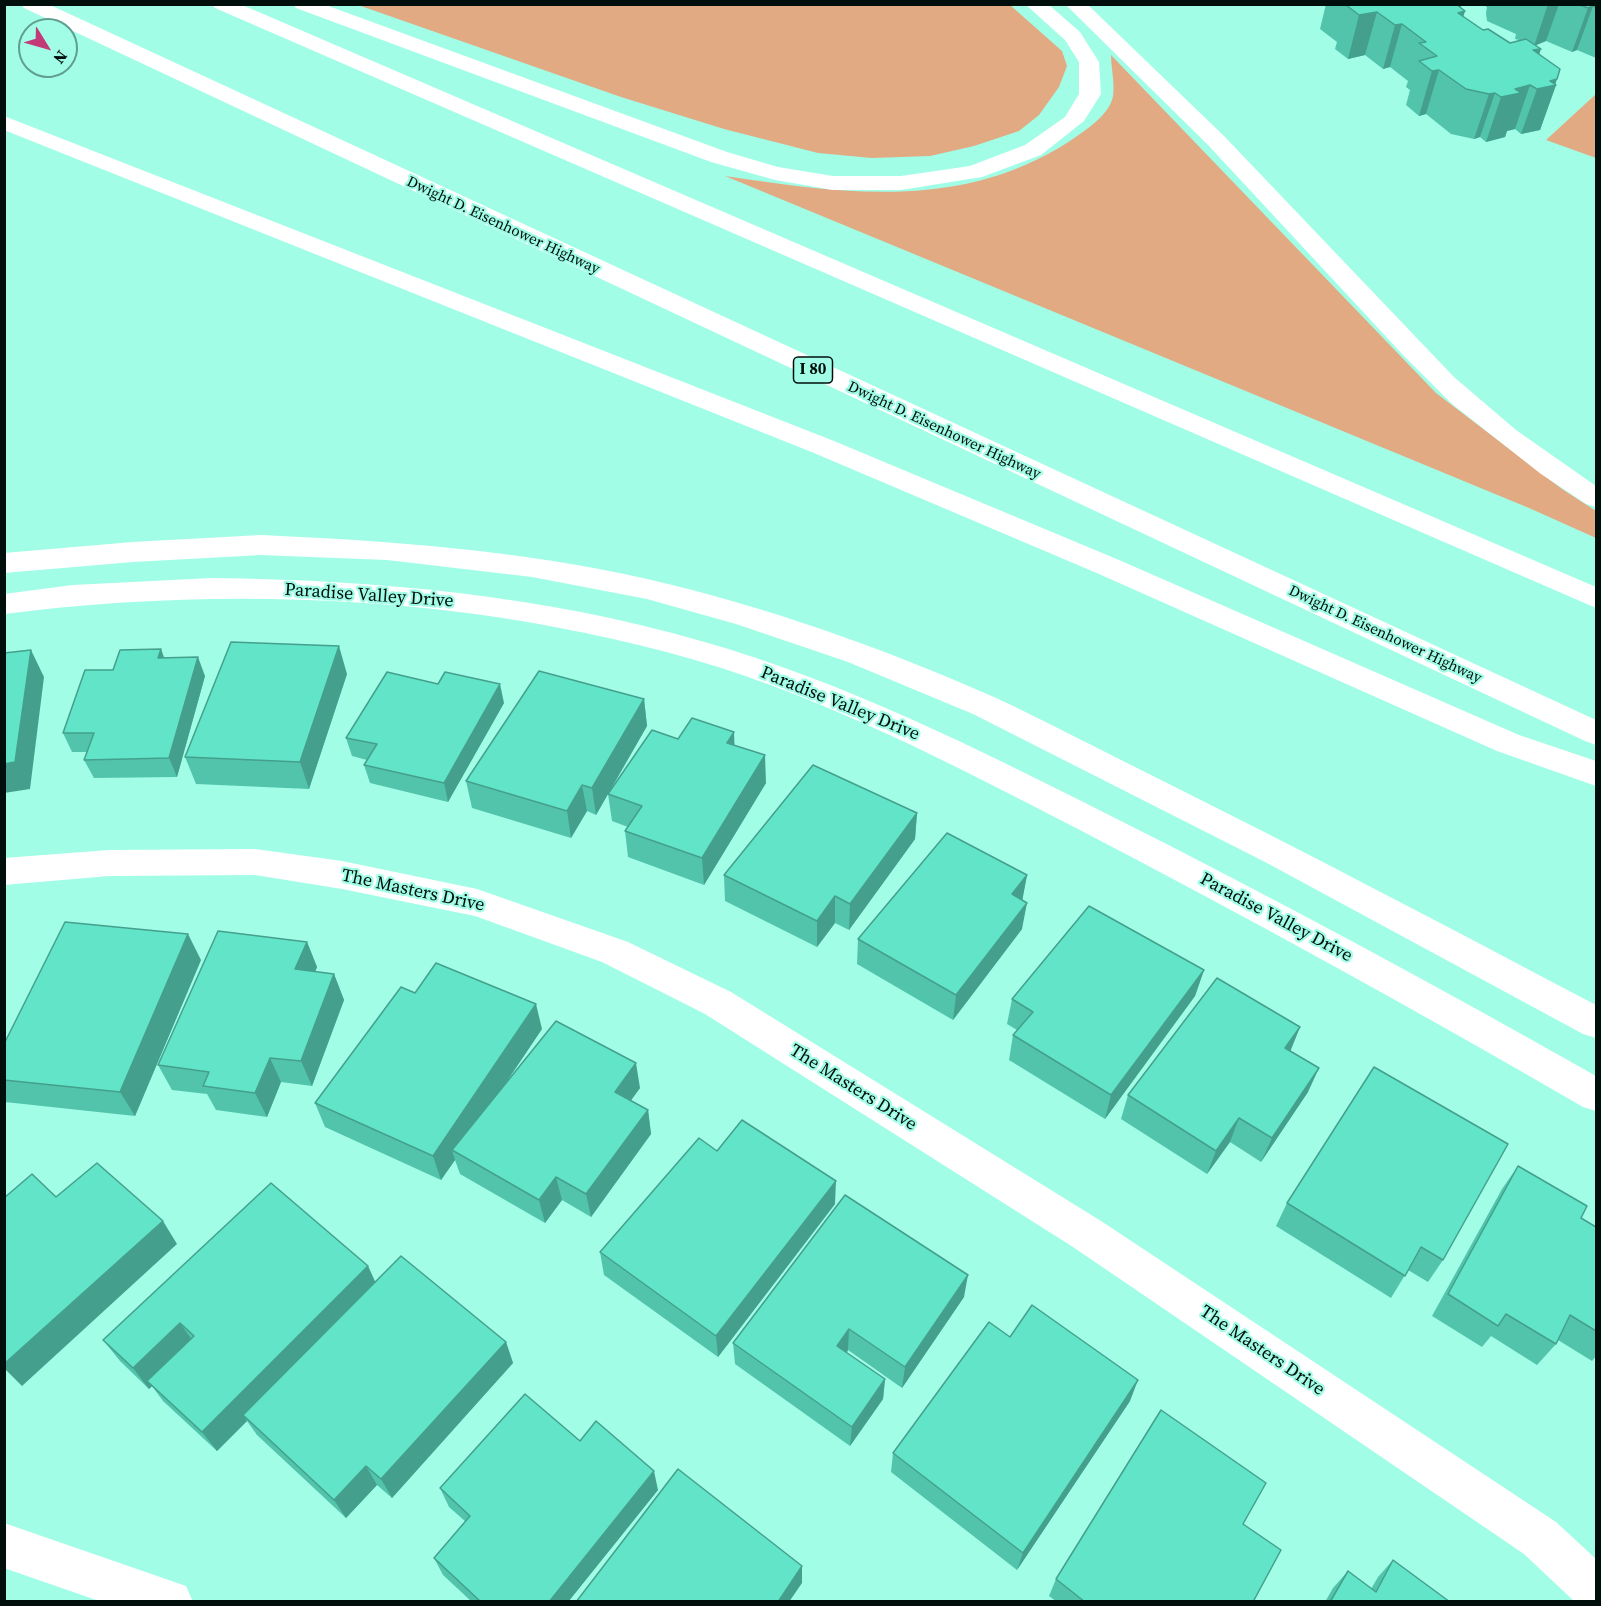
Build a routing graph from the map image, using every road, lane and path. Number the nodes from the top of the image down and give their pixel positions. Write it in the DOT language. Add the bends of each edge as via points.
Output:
graph roads {
  1 [pos="31,4"];
  2 [pos="222,4"];
  3 [pos="303,4"];
  4 [pos="1035,4"];
  5 [pos="1075,4"];
  6 [pos="4,122"];
  7 [pos="1596,498"];
  8 [pos="4,563"];
  9 [pos="1596,598"];
  10 [pos="4,604"];
  11 [pos="1596,733"];
  12 [pos="1596,774"];
  13 [pos="4,872"];
  14 [pos="1596,1023"];
  15 [pos="1596,1095"];
  16 [pos="4,1545"];
  17 [pos="1596,1590"];
  18 [pos="170,1602"];
  1 -- 11 [label="main road, Dwight D. Eisenhower Highway / I 80"];
  2 -- 9 [label="main road"];
  3 -- 4 [label="main road" via="719,157 775,173 833,183 901,183 974,172 1034,150 1073,122 1090,94 1089,62 1073,36"];
  5 -- 7 [label="main road" via="1221,145 1477,412"];
  6 -- 12 [label="main road" via="824,447 1109,567 1508,743"];
  8 -- 14 [label="main road" via="261,545 387,550 532,567 647,589 744,616 859,654 984,706 1279,854"];
  10 -- 15 [label="main road, Paradise Valley Drive" via="139,591 245,588 360,592 497,608 611,629 713,655 827,694 951,749 1245,900"];
  13 -- 17 [label="main road, The Masters Drive" via="109,863 255,862 342,875 477,903 615,952 718,1003 1087,1234 1540,1538"];
  16 -- 18 [label="main road"];
}
